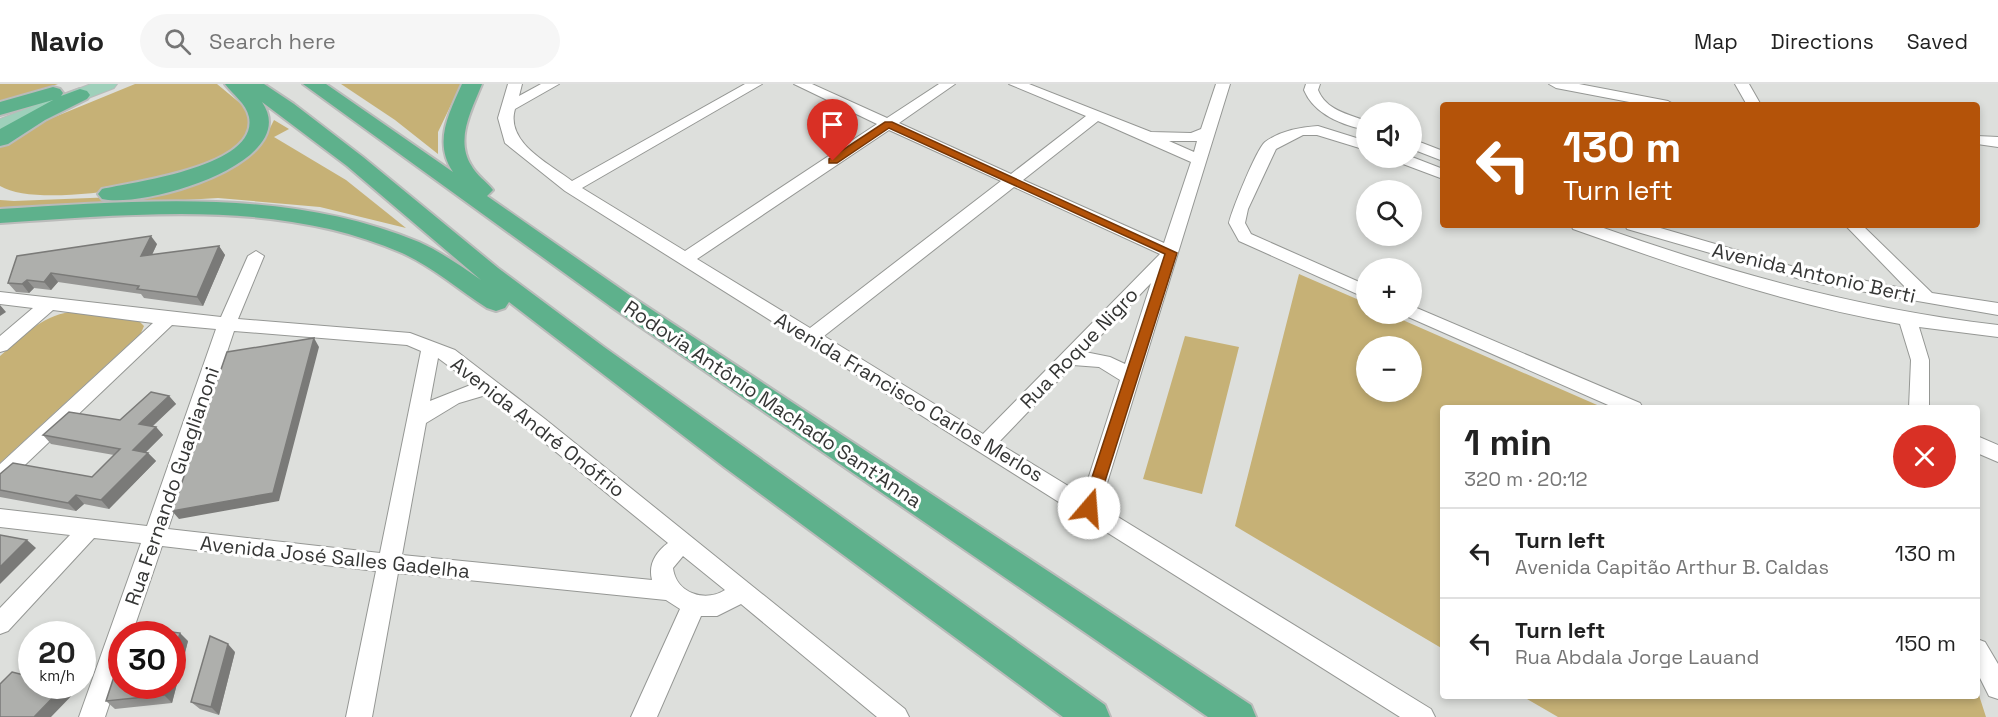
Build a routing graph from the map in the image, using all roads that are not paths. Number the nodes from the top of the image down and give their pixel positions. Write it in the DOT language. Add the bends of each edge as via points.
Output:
graph roads {
  1 [pos="108,84"];
  2 [pos="235,84"];
  3 [pos="250,84"];
  4 [pos="313,84"];
  5 [pos="472,84"];
  6 [pos="515,84"];
  7 [pos="552,84"];
  8 [pos="755,84"];
  9 [pos="801,84"];
  10 [pos="948,84"];
  11 [pos="1016,84"];
  12 [pos="1224,84"];
  13 [pos="1313,84"];
  14 [pos="1556,84"];
  15 [pos="1742,84"];
  16 [pos="74,90"];
  17 [pos="1652,102"];
  18 [pos="1752,102"];
  19 [pos="508,107"];
  20 [pos="0,109"];
  21 [pos="0,114"];
  22 [pos="1095,116"];
  23 [pos="1356,122"];
  24 [pos="888,124"];
  25 [pos="0,126"];
  26 [pos="1139,132"];
  27 [pos="1208,132"];
  28 [pos="0,139"];
  29 [pos="1980,140"];
  30 [pos="1998,142"];
  31 [pos="1356,143"];
  32 [pos="1422,148"];
  33 [pos="1440,155"];
  34 [pos="1200,161"];
  35 [pos="1422,166"];
  36 [pos="1440,173"];
  37 [pos="1012,180"];
  38 [pos="571,188"];
  39 [pos="0,195"];
  40 [pos="0,216"];
  41 [pos="1588,228"];
  42 [pos="1644,228"];
  43 [pos="1856,228"];
  44 [pos="553,253"];
  45 [pos="1172,253"];
  46 [pos="256,256"];
  47 [pos="685,259"];
  48 [pos="1356,287"];
  49 [pos="0,298"];
  50 [pos="1926,298"];
  51 [pos="49,304"];
  52 [pos="1998,309"];
  53 [pos="1422,316"];
  54 [pos="168,319"];
  55 [pos="1908,319"];
  56 [pos="227,324"];
  57 [pos="1998,331"];
  58 [pos="810,338"];
  59 [pos="0,346"];
  60 [pos="431,348"];
  61 [pos="1069,359"];
  62 [pos="1131,380"];
  63 [pos="490,387"];
  64 [pos="647,395"];
  65 [pos="1626,405"];
  66 [pos="1919,405"];
  67 [pos="418,418"];
  68 [pos="986,444"];
  69 [pos="1980,445"];
  70 [pos="1998,454"];
  71 [pos="0,476"];
  72 [pos="1089,508"];
  73 [pos="0,518"];
  74 [pos="89,529"];
  75 [pos="155,537"];
  76 [pos="683,543"];
  77 [pos="390,563"];
  78 [pos="660,584"];
  79 [pos="742,591"];
  80 [pos="693,607"];
  81 [pos="0,624"];
  82 [pos="1980,655"];
  83 [pos="1997,684"];
  84 [pos="92,717"];
  85 [pos="359,717"];
  86 [pos="644,717"];
  87 [pos="896,717"];
  88 [pos="1092,717"];
  89 [pos="1238,717"];
  90 [pos="1422,717"];
  1 -- 16 [label="main road"];
  2 -- 39 [label="highway" via="256,108 259,130 249,145 201,174 125,194 22,198"];
  3 -- 64 [label="highway" via="348,154 459,251"];
  4 -- 44 [label="highway, Rodovia Antônio Machado Sant'Anna"];
  5 -- 44 [label="highway" via="452,130 454,155 467,178"];
  6 -- 19 [label="street, Avenida Francisco Carlos Merlos"];
  7 -- 19 [label="street"];
  8 -- 38 [label="street"];
  9 -- 24 [label="street"];
  10 -- 24 [label="street"];
  11 -- 22 [label="street"];
  12 -- 27 [label="street"];
  13 -- 23 [label="street" via="1312,96 1326,110"];
  14 -- 17 [label="street"];
  15 -- 18 [label="street"];
  16 -- 20 [label="highway"];
  16 -- 21 [label="main road"];
  16 -- 25 [label="main road"];
  16 -- 28 [label="highway"];
  19 -- 38 [label="street, Avenida Francisco Carlos Merlos" via="505,118 513,143"];
  22 -- 26 [label="street"];
  22 -- 37 [label="street"];
  24 -- 37 [label="street"];
  24 -- 47 [label="street"];
  26 -- 27 [label="street" via="1193,138"];
  26 -- 34 [label="street"];
  27 -- 34 [label="street"];
  29 -- 30 [label="street"];
  31 -- 48 [label="street" via="1318,130 1300,131 1270,146 1237,223 1245,237"];
  32 -- 33 [label="street"];
  34 -- 45 [label="street"];
  35 -- 36 [label="street"];
  37 -- 45 [label="street"];
  37 -- 58 [label="street"];
  38 -- 47 [label="street, Avenida Francisco Carlos Merlos"];
  40 -- 64 [label="highway" via="198,208 321,219 377,234 412,248"];
  41 -- 55 [label="street" via="1746,280"];
  42 -- 50 [label="street, Avenida Antonio Berti" via="1812,276"];
  43 -- 50 [label="street"];
  44 -- 89 [label="highway, Rodovia Antônio Machado Sant'Anna"];
  45 -- 61 [label="street, Rua Roque Nigro"];
  45 -- 62 [label="street"];
  46 -- 56 [label="street, Rua Fernando Guaglianoni"];
  47 -- 58 [label="street, Avenida Francisco Carlos Merlos"];
  49 -- 51 [label="street, Avenida André Onófrio"];
  50 -- 52 [label="street, Avenida Antonio Berti"];
  51 -- 54 [label="street, Avenida André Onófrio"];
  51 -- 59 [label="street"];
  53 -- 65 [label="street"];
  54 -- 56 [label="street, Avenida André Onófrio"];
  54 -- 71 [label="street"];
  55 -- 57 [label="street"];
  55 -- 66 [label="street" via="1920,360"];
  56 -- 60 [label="street, Avenida André Onófrio" via="410,339"];
  56 -- 75 [label="street, Rua Fernando Guaglianoni"];
  58 -- 68 [label="street, Avenida Francisco Carlos Merlos"];
  60 -- 63 [label="street, Avenida André Onófrio" via="448,355"];
  60 -- 67 [label="street"];
  61 -- 62 [label="street" via="1104,359"];
  61 -- 68 [label="street, Rua Roque Nigro"];
  62 -- 72 [label="street"];
  63 -- 67 [label="street" via="454,396"];
  63 -- 76 [label="street, Avenida André Onófrio"];
  64 -- 88 [label="highway"];
  67 -- 77 [label="street"];
  68 -- 72 [label="street, Avenida Francisco Carlos Merlos"];
  69 -- 70 [label="street"];
  72 -- 90 [label="street, Avenida Francisco Carlos Merlos"];
  73 -- 74 [label="street, Avenida José Salles Gadelha"];
  74 -- 75 [label="street, Avenida José Salles Gadelha"];
  74 -- 81 [label="street"];
  75 -- 77 [label="street, Avenida José Salles Gadelha"];
  75 -- 84 [label="street, Rua Fernando Guaglianoni"];
  76 -- 78 [label="street" via="664,560"];
  76 -- 79 [label="street, Avenida André Onófrio"];
  77 -- 78 [label="street, Avenida José Salles Gadelha"];
  77 -- 85 [label="street"];
  78 -- 80 [label="street"];
  79 -- 80 [label="street" via="713,607"];
  79 -- 87 [label="street, Avenida André Onófrio"];
  80 -- 86 [label="street"];
  82 -- 83 [label="street"];
}
